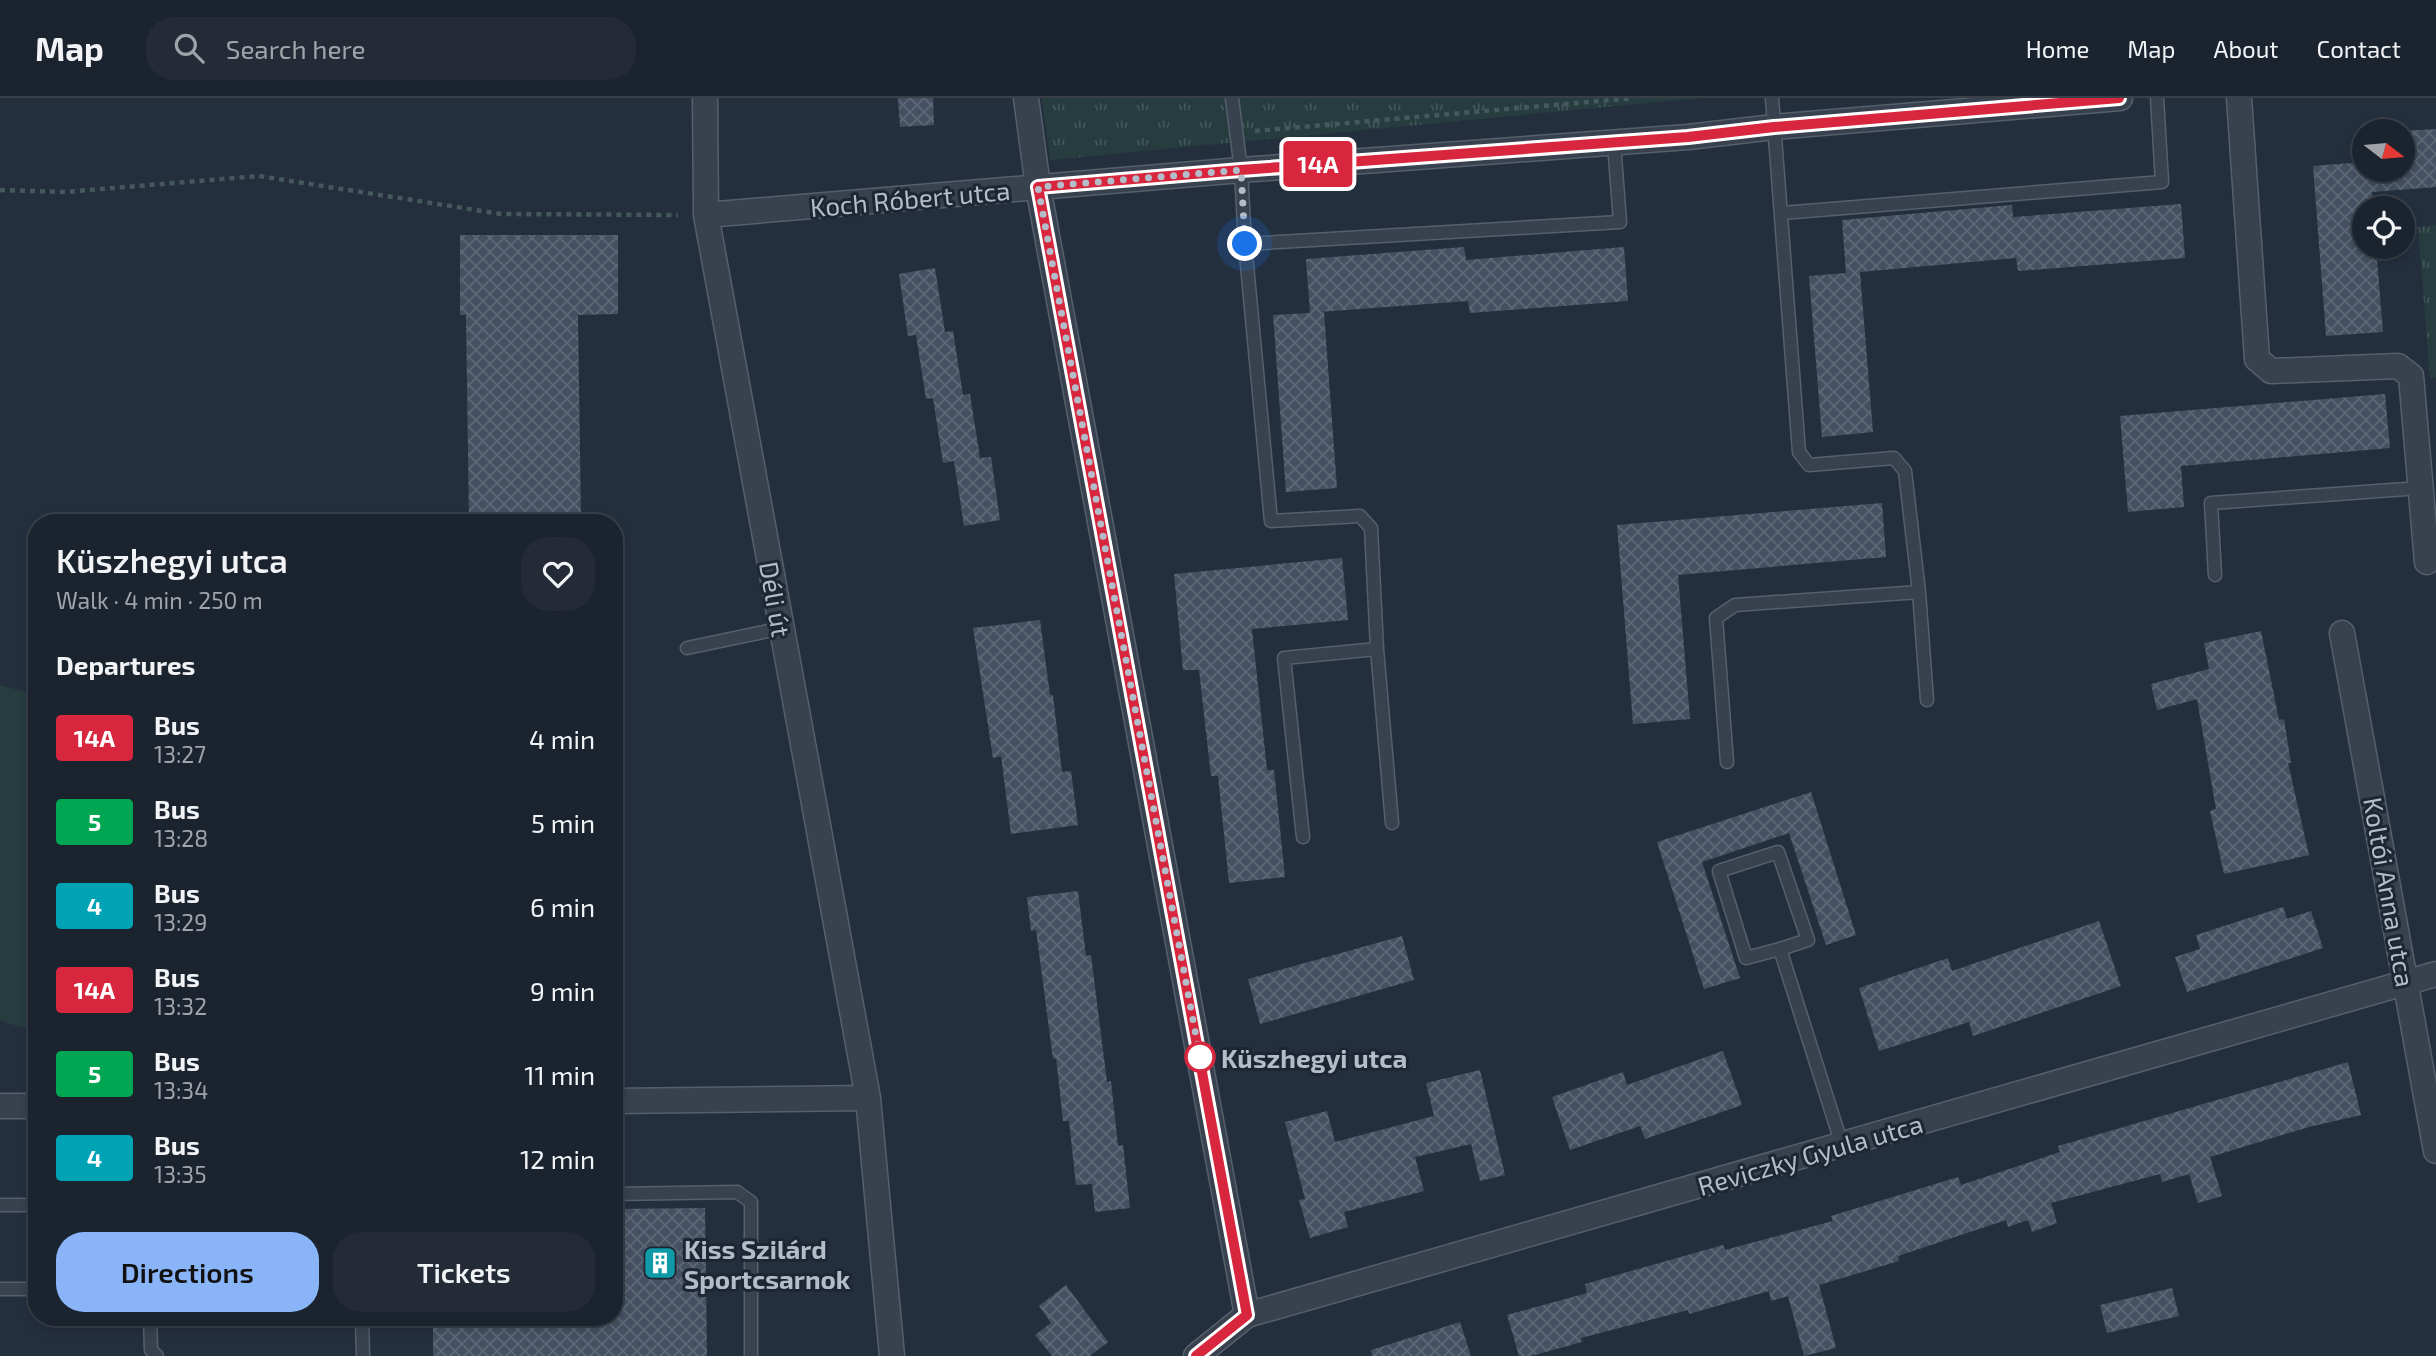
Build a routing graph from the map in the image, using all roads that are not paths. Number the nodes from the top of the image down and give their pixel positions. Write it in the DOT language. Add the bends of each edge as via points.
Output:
graph roads {
  1 [pos="705,98"];
  2 [pos="1026,98"];
  3 [pos="1232,98"];
  4 [pos="1772,98"];
  5 [pos="2120,98"];
  6 [pos="2157,98"];
  7 [pos="2239,98"];
  8 [pos="1774,127"];
  9 [pos="1615,143"];
  10 [pos="1241,170"];
  11 [pos="1038,187"];
  12 [pos="1782,214"];
  13 [pos="706,215"];
  14 [pos="1245,244"];
  15 [pos="2420,488"];
  16 [pos="2427,562"];
  17 [pos="2215,575"];
  18 [pos="1919,592"];
  19 [pos="782,628"];
  20 [pos="2342,633"];
  21 [pos="687,648"];
  22 [pos="1377,649"];
  23 [pos="1927,700"];
  24 [pos="1727,762"];
  25 [pos="1392,823"];
  26 [pos="1303,838"];
  27 [pos="1780,949"];
  28 [pos="2436,974"];
  29 [pos="2406,982"];
  30 [pos="868,1098"];
  31 [pos="623,1101"];
  32 [pos="0,1106"];
  33 [pos="28,1106"];
  34 [pos="1842,1145"];
  35 [pos="2436,1151"];
  36 [pos="623,1194"];
  37 [pos="0,1205"];
  38 [pos="28,1205"];
  39 [pos="0,1289"];
  40 [pos="28,1289"];
  41 [pos="1247,1315"];
  42 [pos="150,1326"];
  43 [pos="362,1326"];
  44 [pos="157,1356"];
  45 [pos="363,1356"];
  46 [pos="751,1356"];
  47 [pos="892,1356"];
  48 [pos="1196,1356"];
  1 -- 13 [label="street, Déli út"];
  2 -- 11 [label="street"];
  3 -- 10 [label="lane"];
  4 -- 8 [label="lane"];
  5 -- 8 [label="street, Koch Róbert utca"];
  6 -- 12 [label="lane" via="2162,182"];
  7 -- 15 [label="street" via="2257,359 2272,371 2398,366 2412,376"];
  8 -- 9 [label="street, Koch Róbert utca"];
  8 -- 12 [label="lane"];
  9 -- 10 [label="street, Koch Róbert utca"];
  9 -- 14 [label="lane" via="1620,222"];
  10 -- 11 [label="street, Koch Róbert utca"];
  10 -- 14 [label="lane"];
  11 -- 13 [label="street, Koch Róbert utca"];
  11 -- 41 [label="street"];
  12 -- 18 [label="lane" via="1799,452 1809,465 1894,458 1905,471"];
  13 -- 19 [label="street, Déli út"];
  14 -- 22 [label="lane" via="1271,521 1360,516 1371,528"];
  15 -- 16 [label="street"];
  15 -- 17 [label="lane" via="2211,503"];
  18 -- 23 [label="lane"];
  18 -- 24 [label="lane" via="1735,606 1716,618"];
  19 -- 21 [label="lane"];
  19 -- 30 [label="street, Déli út"];
  20 -- 29 [label="street, Koltói Anna utca"];
  22 -- 25 [label="lane"];
  22 -- 26 [label="lane" via="1284,658"];
  27 -- 27 [label="lane" via="1808,940 1778,852 1719,871 1746,958"];
  27 -- 34 [label="lane"];
  28 -- 29 [label="street, Reviczky Gyula utca"];
  29 -- 34 [label="street, Reviczky Gyula utca"];
  29 -- 35 [label="street, Koltói Anna utca"];
  30 -- 31 [label="street"];
  30 -- 47 [label="street, Déli út"];
  32 -- 33 [label="street"];
  34 -- 41 [label="street, Reviczky Gyula utca"];
  36 -- 46 [label="lane" via="737,1192 751,1202"];
  37 -- 38 [label="lane"];
  39 -- 40 [label="lane"];
  41 -- 48 [label="street, Reviczky Gyula utca"];
  42 -- 44 [label="lane" via="150,1350"];
  43 -- 45 [label="lane"];
}
